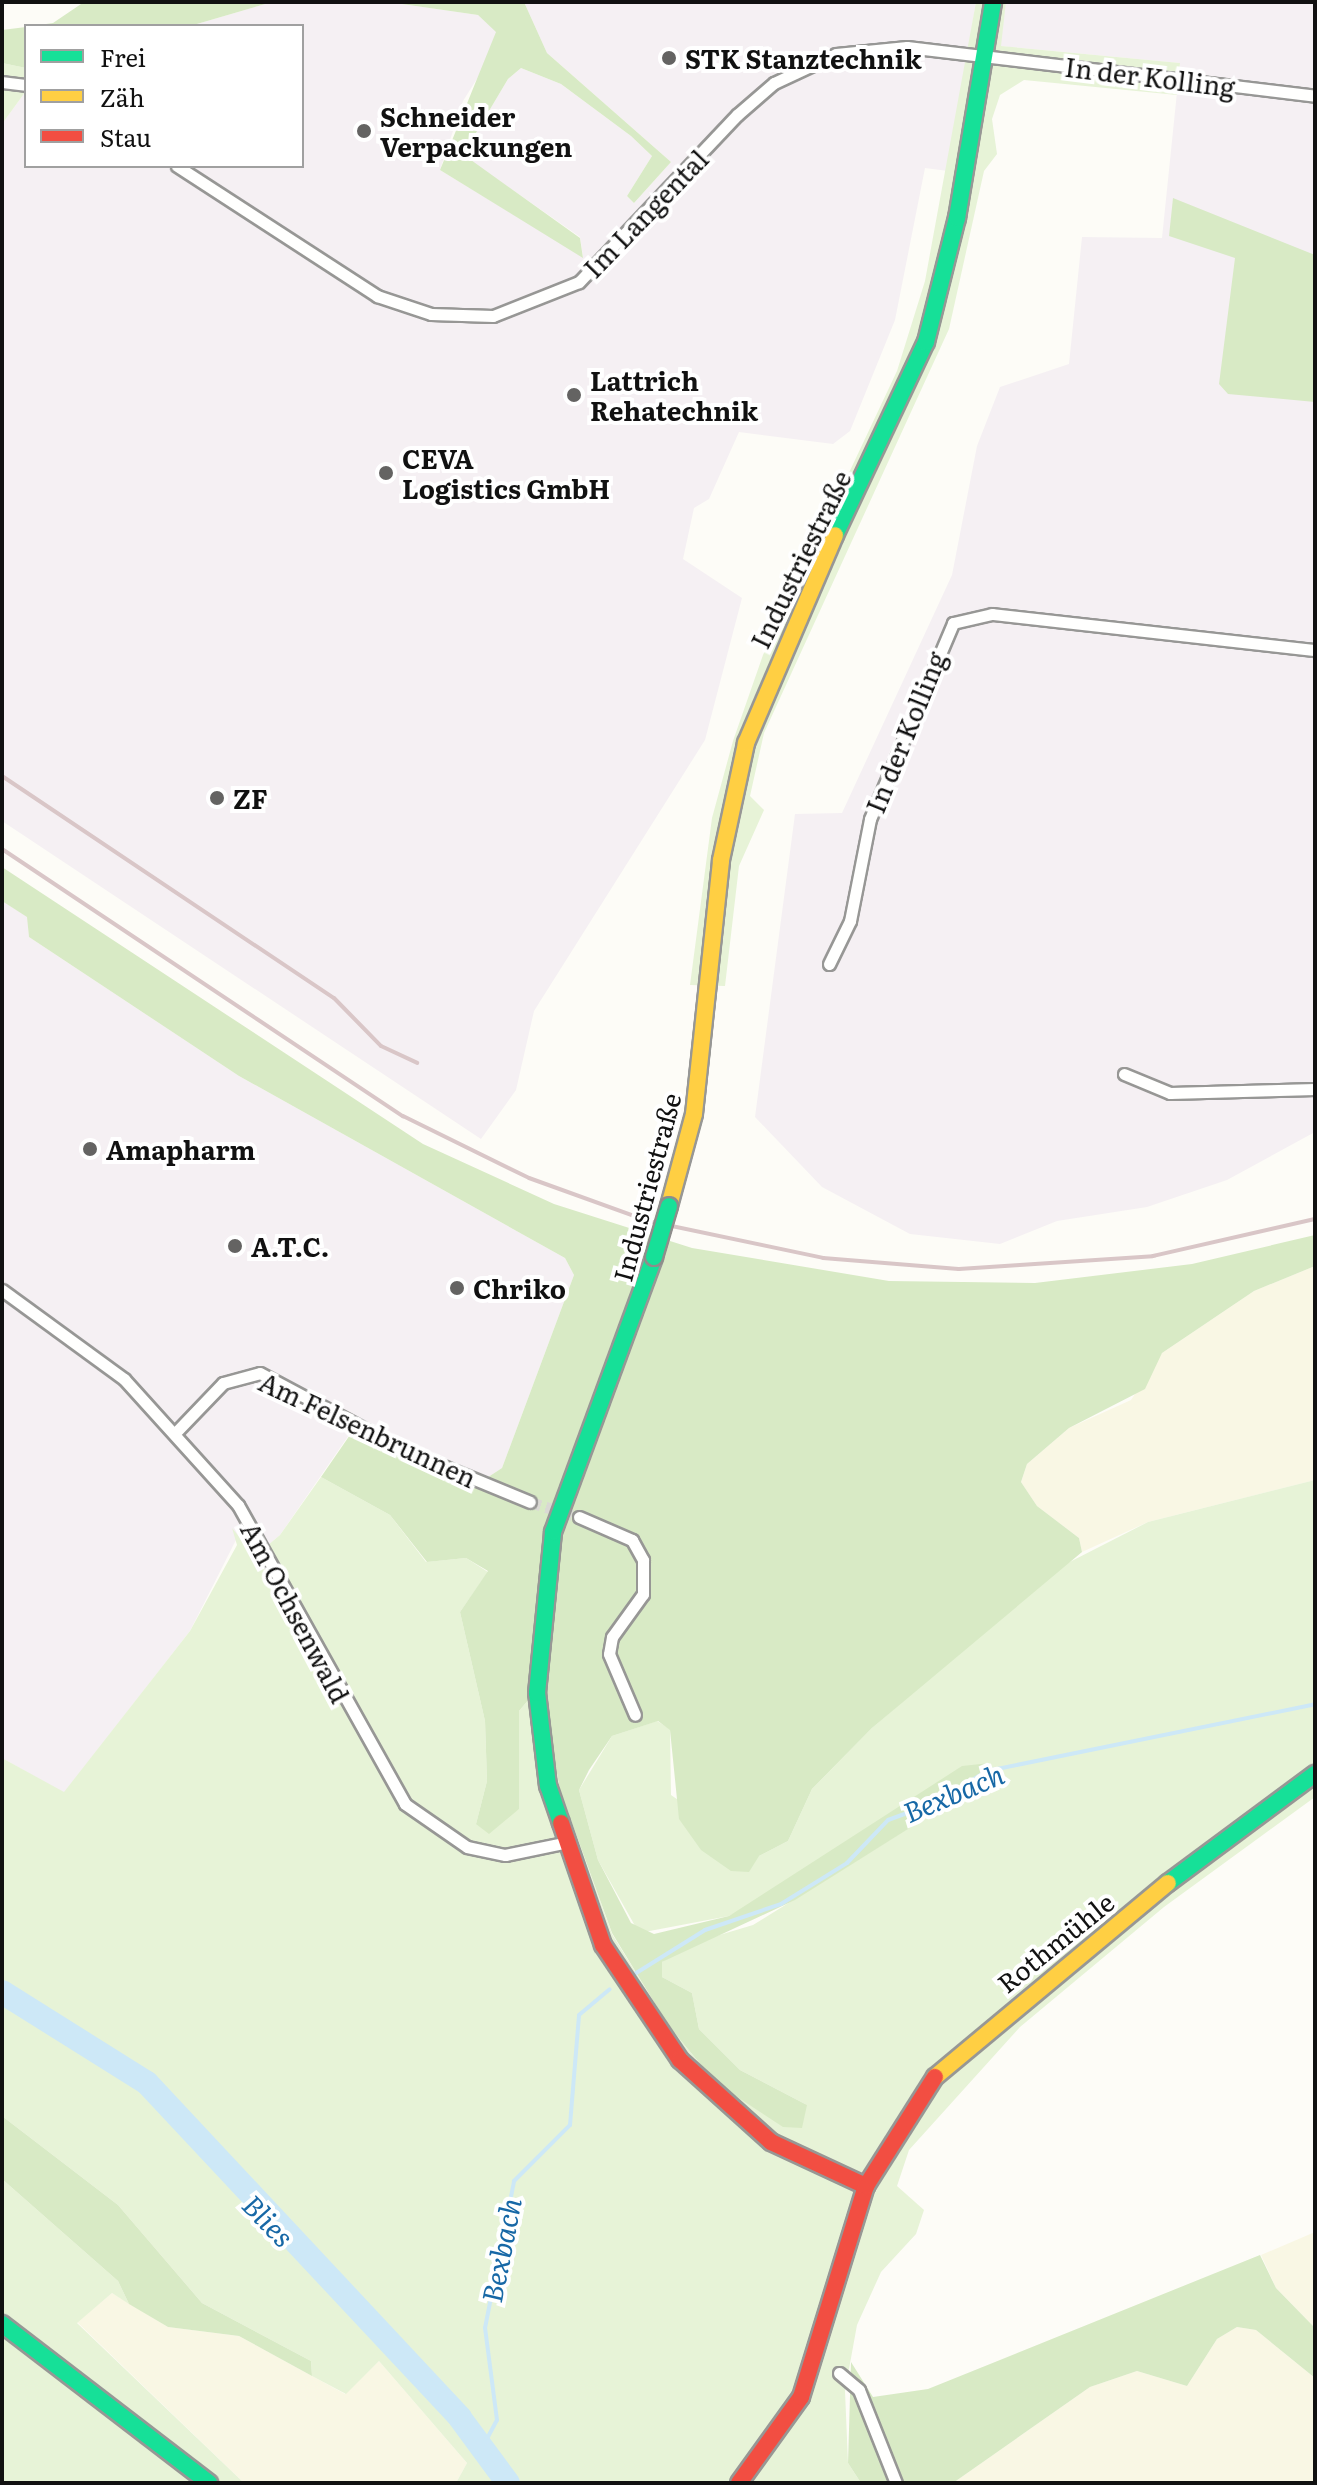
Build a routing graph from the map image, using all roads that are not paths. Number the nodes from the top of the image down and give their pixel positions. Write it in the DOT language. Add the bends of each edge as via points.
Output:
graph roads {
  1 [pos="993,2"];
  2 [pos="985,56"];
  3 [pos="2,82"];
  4 [pos="24,85"];
  5 [pos="1315,96"];
  6 [pos="180,168"];
  7 [pos="1315,650"];
  8 [pos="829,964"];
  9 [pos="1124,1074"];
  10 [pos="1315,1089"];
  11 [pos="2,1290"];
  12 [pos="178,1430"];
  13 [pos="530,1502"];
  14 [pos="579,1517"];
  15 [pos="635,1715"];
  16 [pos="1315,1774"];
  17 [pos="563,1843"];
  18 [pos="866,2186"];
  19 [pos="2,2324"];
  20 [pos="839,2373"];
  21 [pos="209,2483"];
  22 [pos="739,2483"];
  23 [pos="896,2483"];
  1 -- 2 [label="street, Industriestraße"];
  2 -- 5 [label="street, In der Kolling"];
  2 -- 6 [label="street, Im Langental" via="868,47 802,67 737,115 595,270 552,299 493,316 431,314 377,296"];
  2 -- 17 [label="street, Industriestraße, bridge" via="926,342 791,629 746,743 721,860 694,1114 654,1257 570,1476 547,1569 537,1693"];
  3 -- 4 [label="street"];
  7 -- 8 [label="street, In der Kolling" via="992,614 953,623 870,819 850,921"];
  9 -- 10 [label="street" via="1170,1093"];
  11 -- 12 [label="street, Am Ochsenwald" via="45,1316"];
  12 -- 13 [label="street, Am Felsenbrunnen" via="223,1383 260,1373 404,1450"];
  12 -- 17 [label="street, Am Ochsenwald" via="270,1556 405,1804 467,1847 505,1855"];
  14 -- 15 [label="street" via="632,1540 643,1560 643,1594 612,1637 609,1654"];
  16 -- 18 [label="street, Rothmühle" via="1159,1889 971,2043 904,2115"];
  17 -- 18 [label="street, Industriestraße" via="624,1983 703,2085 771,2142"];
  18 -- 22 [label="street, Rothmühle" via="801,2397"];
  19 -- 21 [label="street"];
  20 -- 23 [label="street" via="859,2390"];
}
